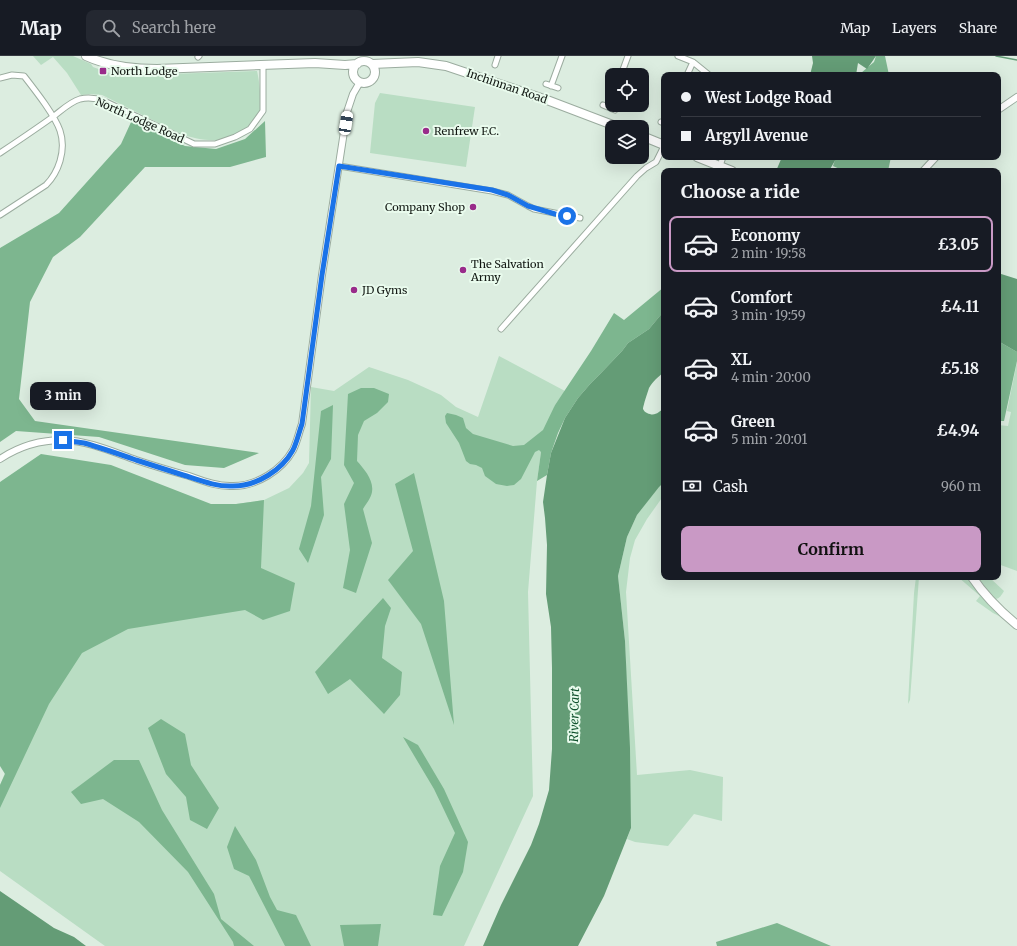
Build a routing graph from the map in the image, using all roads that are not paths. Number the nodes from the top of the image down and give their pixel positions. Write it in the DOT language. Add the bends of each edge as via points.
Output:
graph roads {
  1 [pos="86,56"];
  2 [pos="496,56"];
  3 [pos="562,56"];
  4 [pos="628,56"];
  5 [pos="678,56"];
  6 [pos="315,60"];
  7 [pos="693,62"];
  8 [pos="392,63"];
  9 [pos="372,64"];
  10 [pos="263,65"];
  11 [pos="495,65"];
  12 [pos="355,67"];
  13 [pos="624,68"];
  14 [pos="689,72"];
  15 [pos="705,72"];
  16 [pos="375,73"];
  17 [pos="0,78"];
  18 [pos="360,82"];
  19 [pos="546,84"];
  20 [pos="552,86"];
  21 [pos="558,88"];
  22 [pos="1017,97"];
  23 [pos="1001,108"];
  24 [pos="54,116"];
  25 [pos="605,122"];
  26 [pos="649,139"];
  27 [pos="661,144"];
  28 [pos="661,151"];
  29 [pos="0,153"];
  30 [pos="705,160"];
  31 [pos="722,160"];
  32 [pos="933,160"];
  33 [pos="339,166"];
  34 [pos="720,166"];
  35 [pos="725,168"];
  36 [pos="925,168"];
  37 [pos="0,215"];
  38 [pos="580,218"];
  39 [pos="501,329"];
  40 [pos="0,459"];
  41 [pos="974,580"];
  42 [pos="1017,625"];
  1 -- 10 [label="main road" via="111,65 134,69"];
  2 -- 11 [label="street"];
  3 -- 20 [label="street"];
  4 -- 13 [label="street"];
  5 -- 7 [label="street"];
  6 -- 10 [label="main road"];
  6 -- 12 [label="main road"];
  7 -- 14 [label="street"];
  7 -- 15 [label="street"];
  8 -- 9 [label="main road, Inchinnan Road"];
  8 -- 16 [label="main road, Inchinnan Road"];
  8 -- 25 [label="main road, Inchinnan Road" via="418,62 446,66"];
  9 -- 12 [label="main road" via="360,62"];
  9 -- 16 [label="main road"];
  10 -- 24 [label="street, North Lodge Road" via="263,112 250,129 215,144 194,144 97,98 80,99"];
  12 -- 18 [label="main road" via="354,76"];
  16 -- 18 [label="main road" via="370,81"];
  17 -- 24 [label="street" via="24,76"];
  18 -- 33 [label="street" via="347,112"];
  19 -- 20 [label="street"];
  20 -- 21 [label="street"];
  22 -- 23 [label="street"];
  24 -- 29 [label="street, North Lodge Road"];
  24 -- 37 [label="street" via="62,135 63,150 52,179"];
  26 -- 27 [label="main road"];
  28 -- 39 [label="street" via="656,162 637,176"];
  30 -- 34 [label="main road"];
  31 -- 34 [label="street"];
  32 -- 36 [label="street"];
  33 -- 38 [label="street" via="492,190 508,195 534,209"];
  33 -- 40 [label="street" via="302,424 293,450 268,476 252,483 217,485 99,447 63,440 25,446"];
  34 -- 35 [label="main road"];
  41 -- 42 [label="main road"];
}
